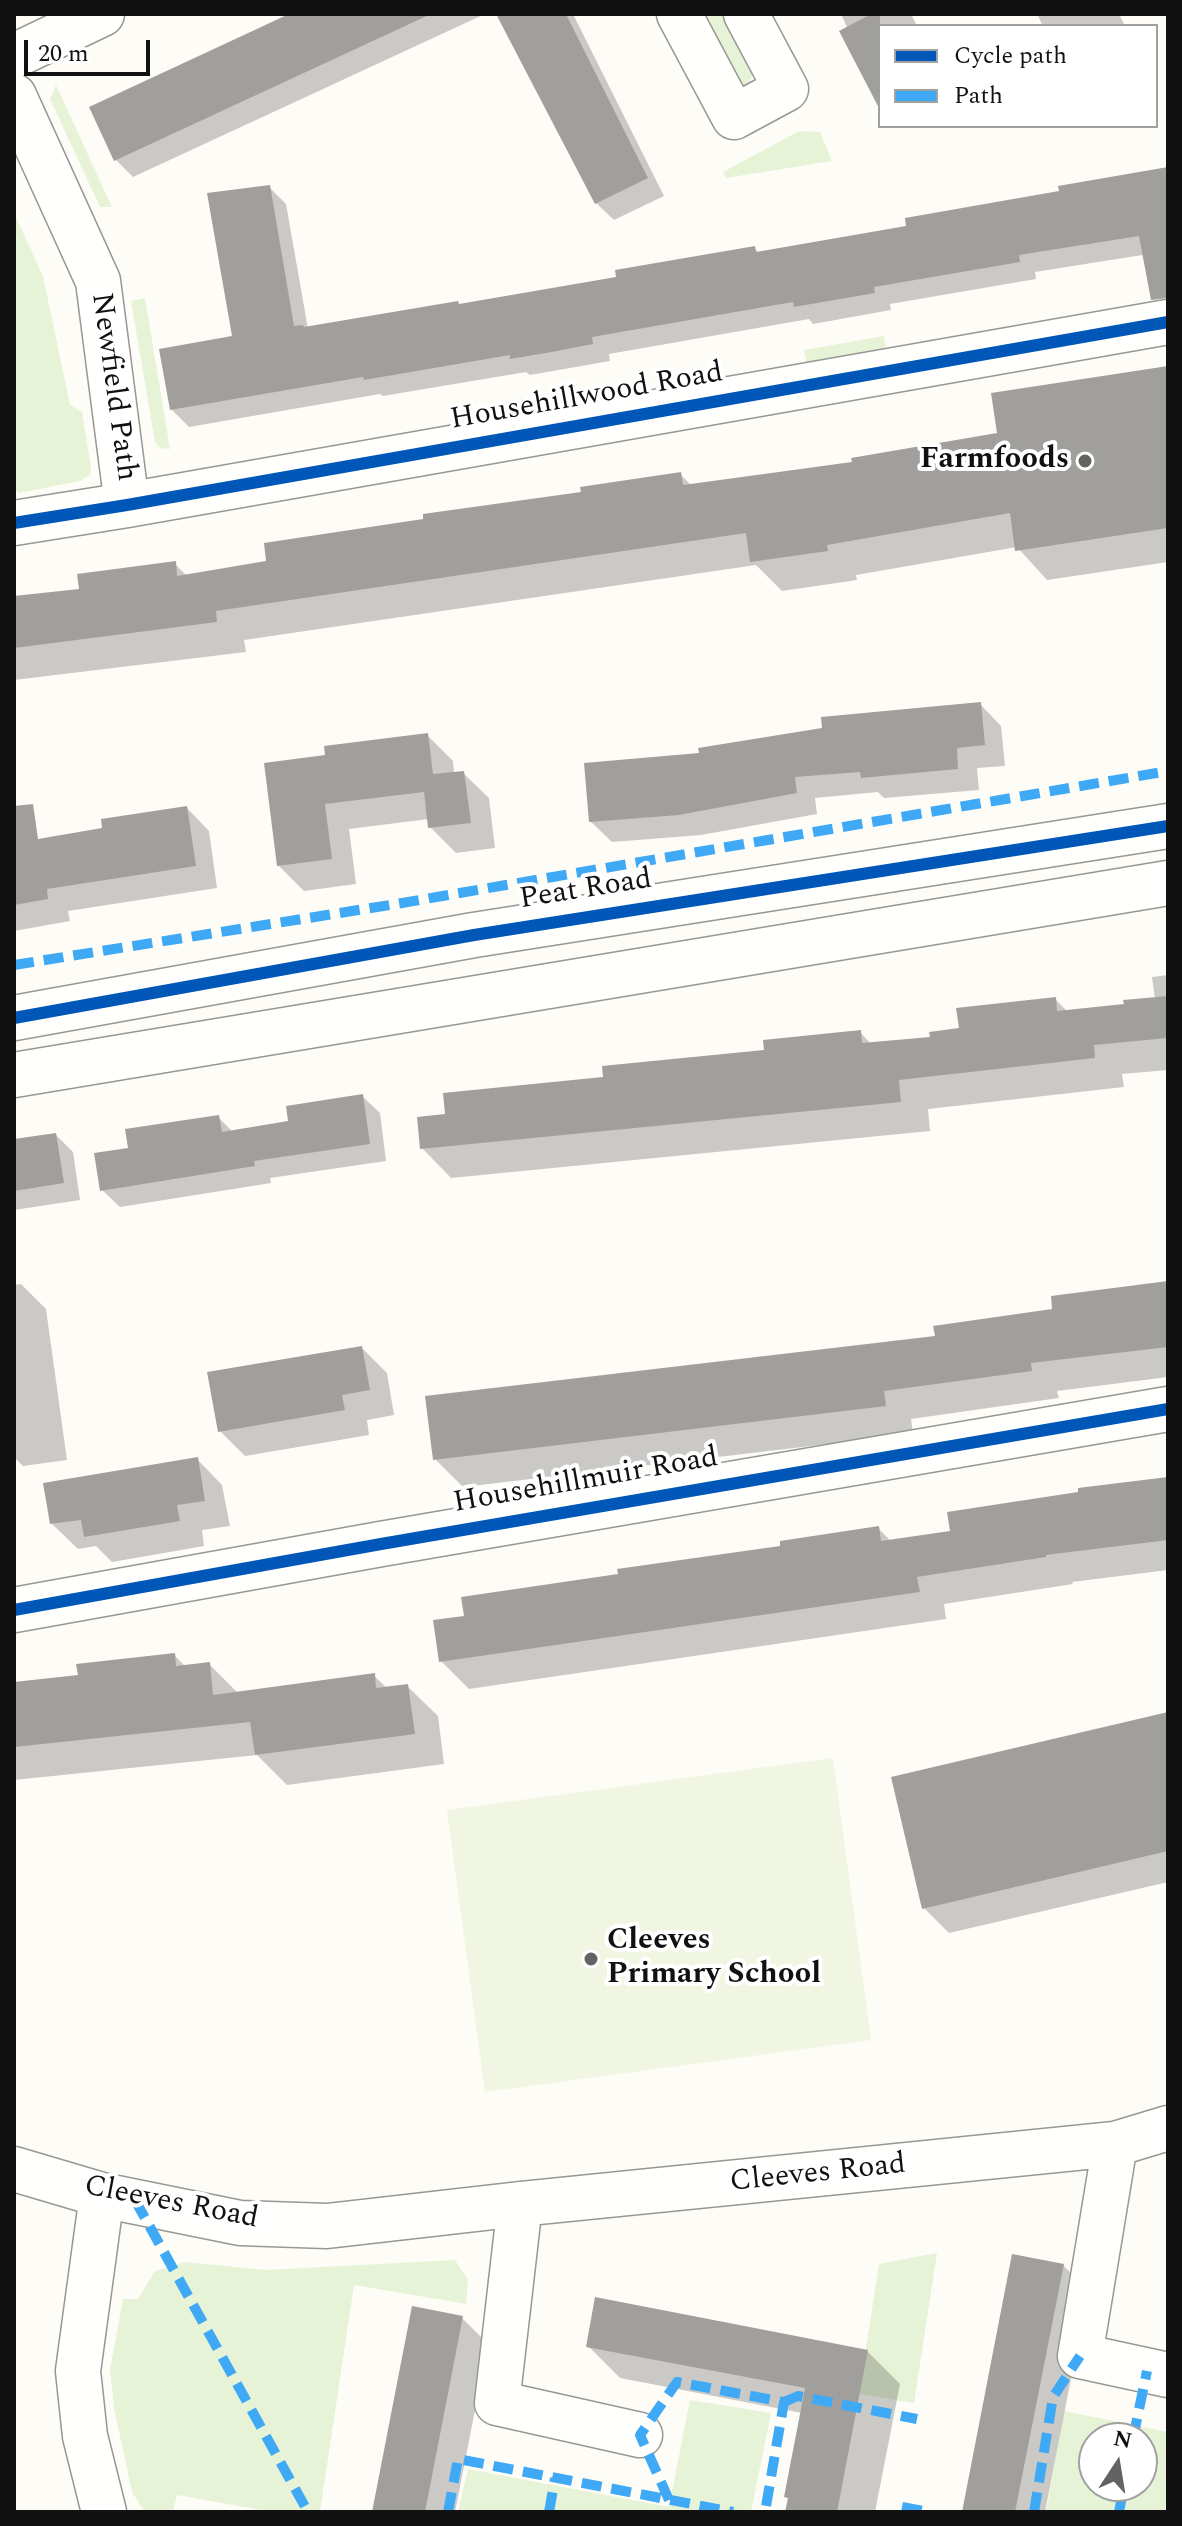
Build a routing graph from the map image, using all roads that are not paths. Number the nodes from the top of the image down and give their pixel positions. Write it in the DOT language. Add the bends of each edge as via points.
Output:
graph roads {
  1 [pos="102,14"];
  2 [pos="679,14"];
  3 [pos="746,14"];
  4 [pos="14,56"];
  5 [pos="14,96"];
  6 [pos="1168,322"];
  7 [pos="127,505"];
  8 [pos="14,523"];
  9 [pos="1168,826"];
  10 [pos="1168,883"];
  11 [pos="14,1018"];
  12 [pos="14,1075"];
  13 [pos="1168,1409"];
  14 [pos="14,1610"];
  15 [pos="1168,2128"];
  16 [pos="1115,2144"];
  17 [pos="14,2169"];
  18 [pos="102,2195"];
  19 [pos="520,2204"];
  20 [pos="1168,2375"];
  21 [pos="640,2435"];
  22 [pos="104,2512"];
  1 -- 4 [label="street"];
  2 -- 3 [label="street" via="734,117 786,89"];
  5 -- 7 [label="street, Newfield Path" via="98,281"];
  6 -- 7 [label="street, Househillwood Road"];
  7 -- 8 [label="street, Househillwood Road"];
  9 -- 11 [label="street, Peat Road" via="474,935"];
  10 -- 12 [label="street"];
  13 -- 14 [label="street, Househillmuir Road"];
  15 -- 16 [label="street, Cleeves Road"];
  16 -- 19 [label="street, Cleeves Road"];
  16 -- 20 [label="street" via="1080,2356"];
  17 -- 18 [label="street, Cleeves Road"];
  18 -- 19 [label="street, Cleeves Road" via="240,2223 327,2226"];
  18 -- 22 [label="street" via="78,2371 85,2436"];
  19 -- 21 [label="street" via="497,2403"];
}
